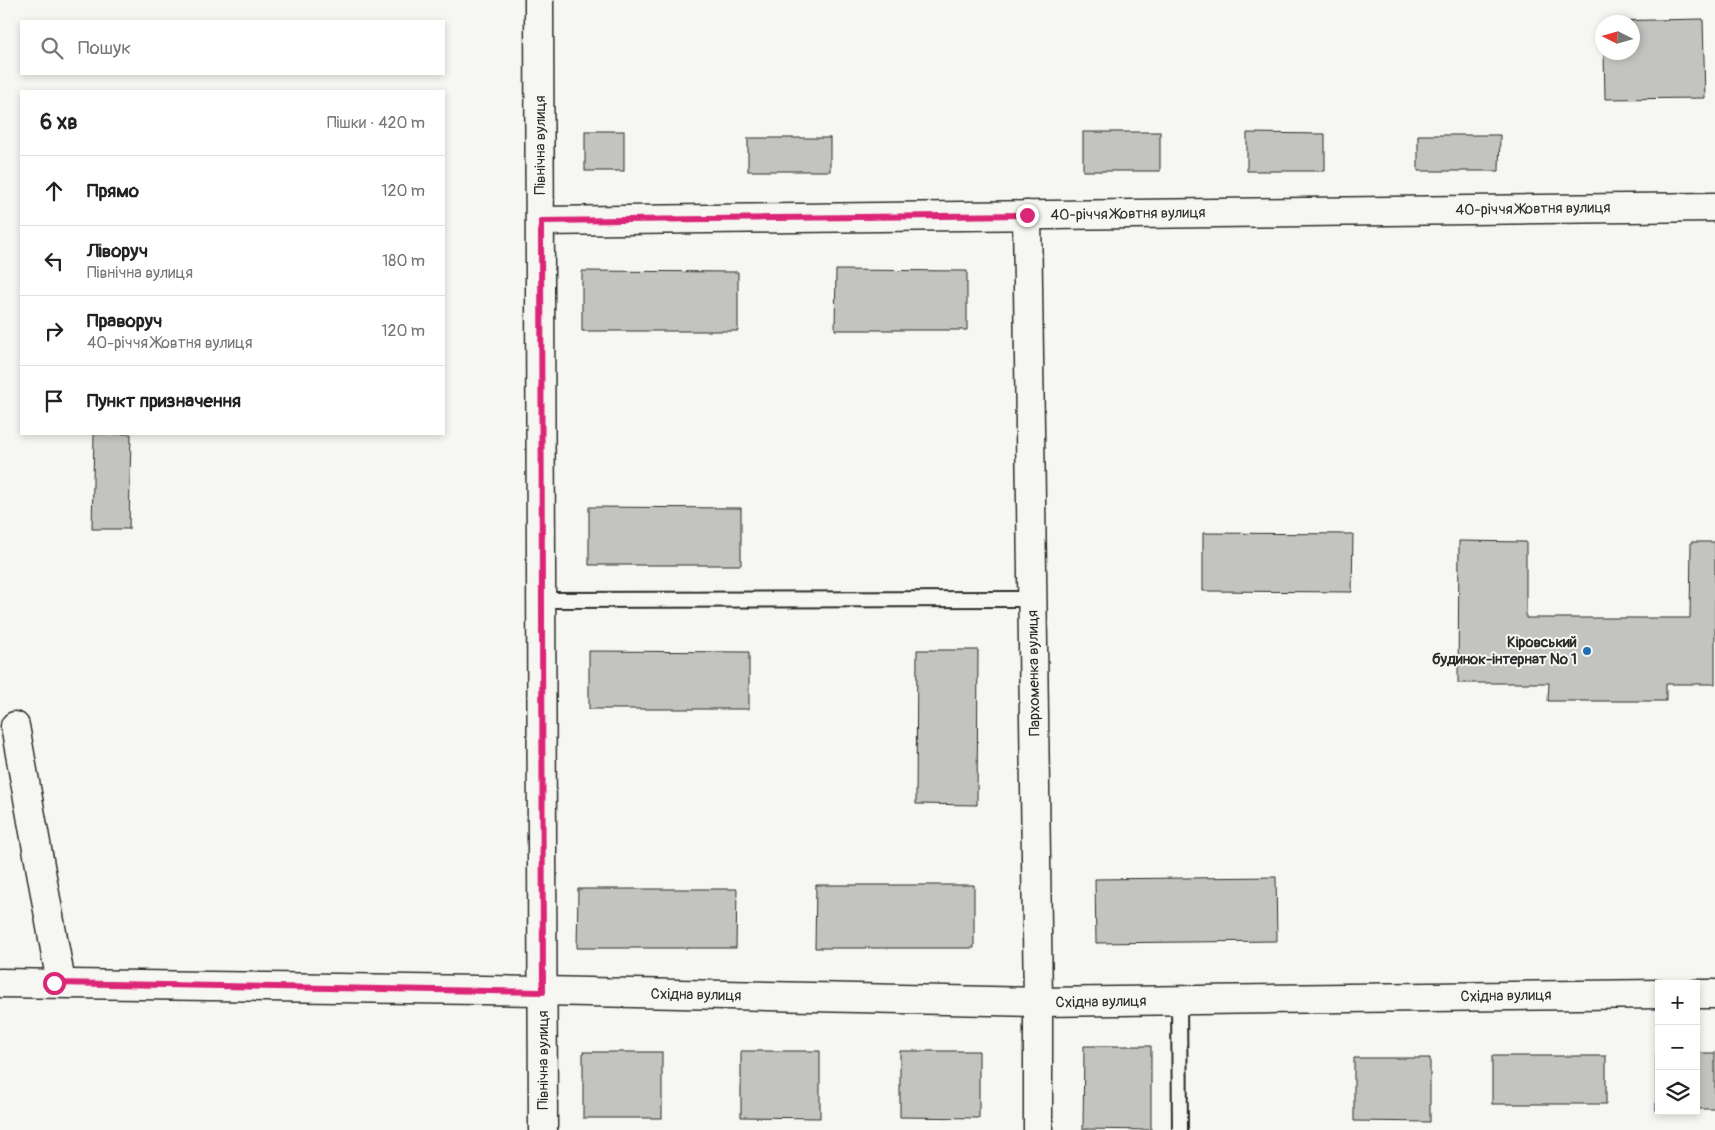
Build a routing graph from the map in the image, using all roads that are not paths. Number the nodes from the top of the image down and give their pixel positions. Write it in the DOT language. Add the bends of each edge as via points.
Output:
graph roads {
  1 [pos="539,0"];
  2 [pos="1715,207"];
  3 [pos="1027,215"];
  4 [pos="541,221"];
  5 [pos="1032,599"];
  6 [pos="542,600"];
  7 [pos="15,726"];
  8 [pos="0,983"];
  9 [pos="61,983"];
  10 [pos="543,992"];
  11 [pos="1655,994"];
  12 [pos="1700,994"];
  13 [pos="1715,994"];
  14 [pos="1179,1001"];
  15 [pos="1038,1002"];
  16 [pos="543,1130"];
  17 [pos="1038,1130"];
  18 [pos="1180,1130"];
  1 -- 4 [label="street, Північна вулиця"];
  2 -- 3 [label="street, 40-річчя Жовтня вулиця"];
  3 -- 4 [label="street, 40-річчя Жовтня вулиця"];
  3 -- 5 [label="street, Пархоменка вулиця"];
  4 -- 6 [label="street, Північна вулиця"];
  5 -- 6 [label="lane"];
  5 -- 15 [label="street, Пархоменка вулиця"];
  6 -- 10 [label="street, Північна вулиця"];
  7 -- 9 [label="street"];
  8 -- 9 [label="street, Східна вулиця"];
  9 -- 10 [label="street, Східна вулиця"];
  10 -- 15 [label="street, Східна вулиця"];
  10 -- 16 [label="street, Північна вулиця"];
  11 -- 14 [label="street, Східна вулиця"];
  12 -- 13 [label="street"];
  14 -- 15 [label="street, Східна вулиця"];
  14 -- 18 [label="lane"];
  15 -- 17 [label="street, Пархоменка вулиця"];
}
